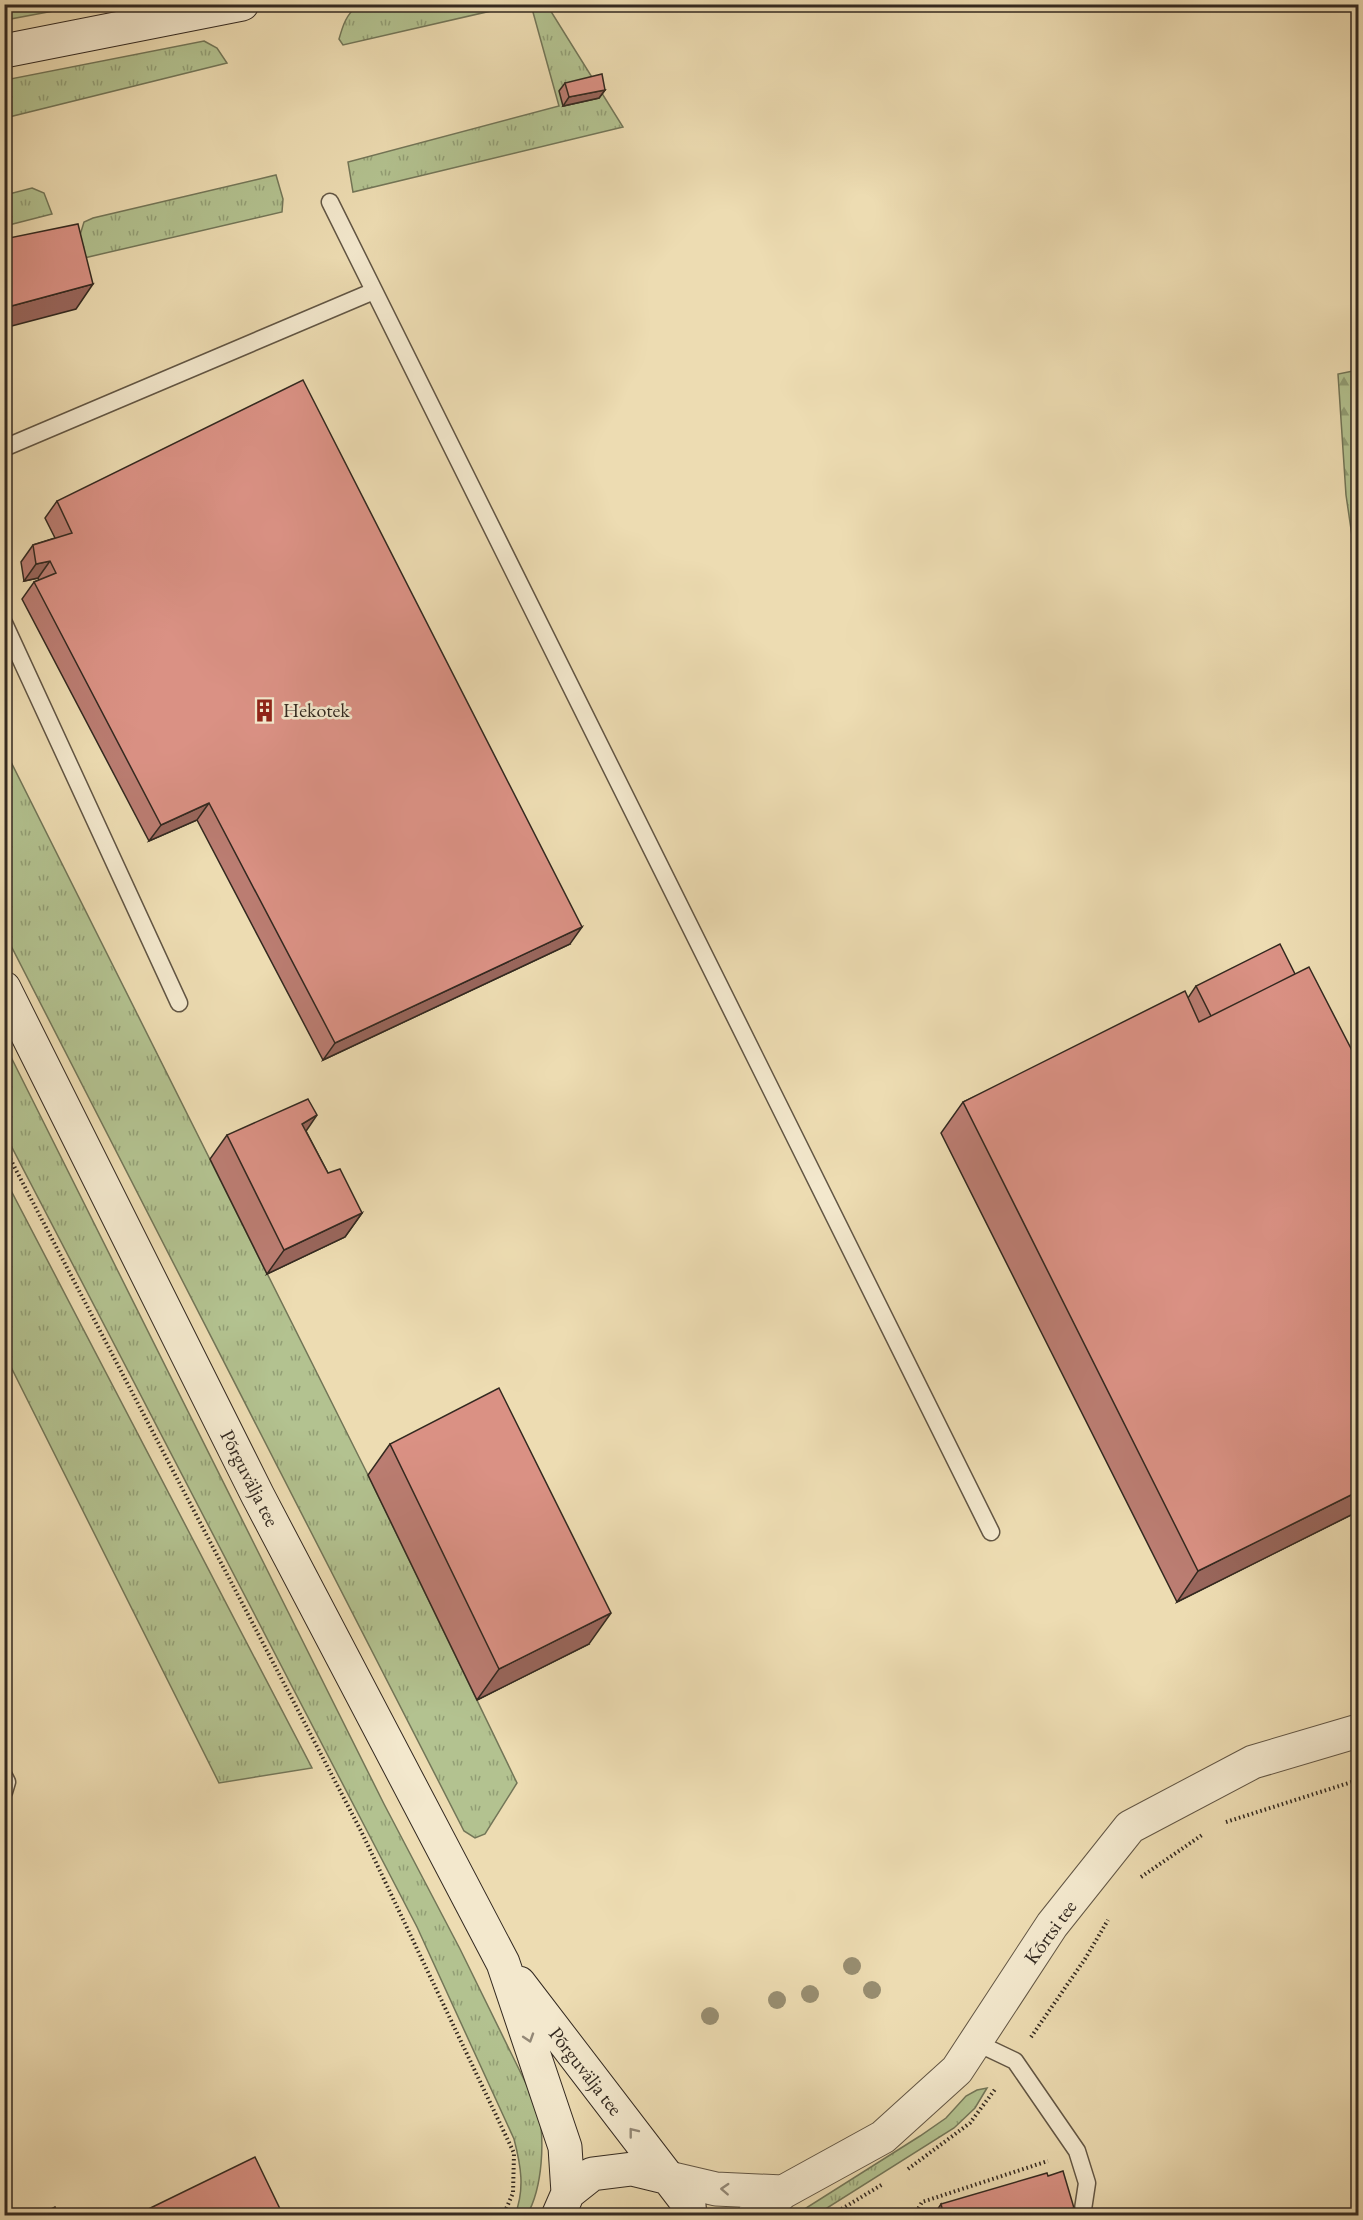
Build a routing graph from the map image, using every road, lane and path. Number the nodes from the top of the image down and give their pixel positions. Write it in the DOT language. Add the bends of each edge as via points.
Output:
graph roads {
  1 [pos="242,4"];
  2 [pos="4,51"];
  3 [pos="330,202"];
  4 [pos="374,291"];
  5 [pos="4,448"];
  6 [pos="4,623"];
  7 [pos="4,988"];
  8 [pos="179,1003"];
  9 [pos="4,1147"];
  10 [pos="991,1532"];
  11 [pos="1359,1731"];
  12 [pos="4,1776"];
  13 [pos="1359,1780"];
  14 [pos="4,1792"];
  15 [pos="1215,1826"];
  16 [pos="1206,1832"];
  17 [pos="1139,1879"];
  18 [pos="1110,1916"];
  19 [pos="504,1963"];
  20 [pos="975,2042"];
  21 [pos="1015,2061"];
  22 [pos="1077,2151"];
  23 [pos="906,2170"];
  24 [pos="669,2178"];
  25 [pos="887,2181"];
  26 [pos="783,2192"];
  27 [pos="563,2204"];
  28 [pos="503,2216"];
  29 [pos="690,2216"];
  30 [pos="754,2216"];
  31 [pos="830,2216"];
  32 [pos="914,2216"];
  33 [pos="1082,2216"];
  1 -- 2 [label="street"];
  3 -- 4 [label="lane"];
  4 -- 5 [label="lane"];
  4 -- 10 [label="lane"];
  6 -- 8 [label="lane"];
  7 -- 19 [label="street, Põrguvälja tee" via="258,1496"];
  9 -- 28 [label="path" via="361,1831 514,2153 513,2193"];
  11 -- 20 [label="street, Kõrtsi tee" via="1253,1762 1130,1827 1052,1925"];
  12 -- 14 [label="lane"];
  13 -- 15 [label="path"];
  16 -- 17 [label="path"];
  18 -- 21 [label="path"];
  24 -- 19 [label="street, Põrguvälja tee, one-way"];
  19 -- 27 [label="street, Põrguvälja tee, one-way" via="565,2147"];
  20 -- 21 [label="lane"];
  20 -- 26 [label="street, Kõrtsi tee" via="957,2070 883,2137"];
  21 -- 22 [label="lane"];
  21 -- 23 [label="path" via="970,2123"];
  22 -- 32 [label="path" via="922,2202"];
  22 -- 33 [label="lane" via="1087,2183"];
  26 -- 24 [label="street, one-way" via="716,2189"];
  24 -- 27 [label="street" via="632,2169 592,2174"];
  24 -- 29 [label="street, Põrguvälja tee" via="689,2205"];
  25 -- 31 [label="path"];
  26 -- 30 [label="street, Kõrtsi tee"];
}
